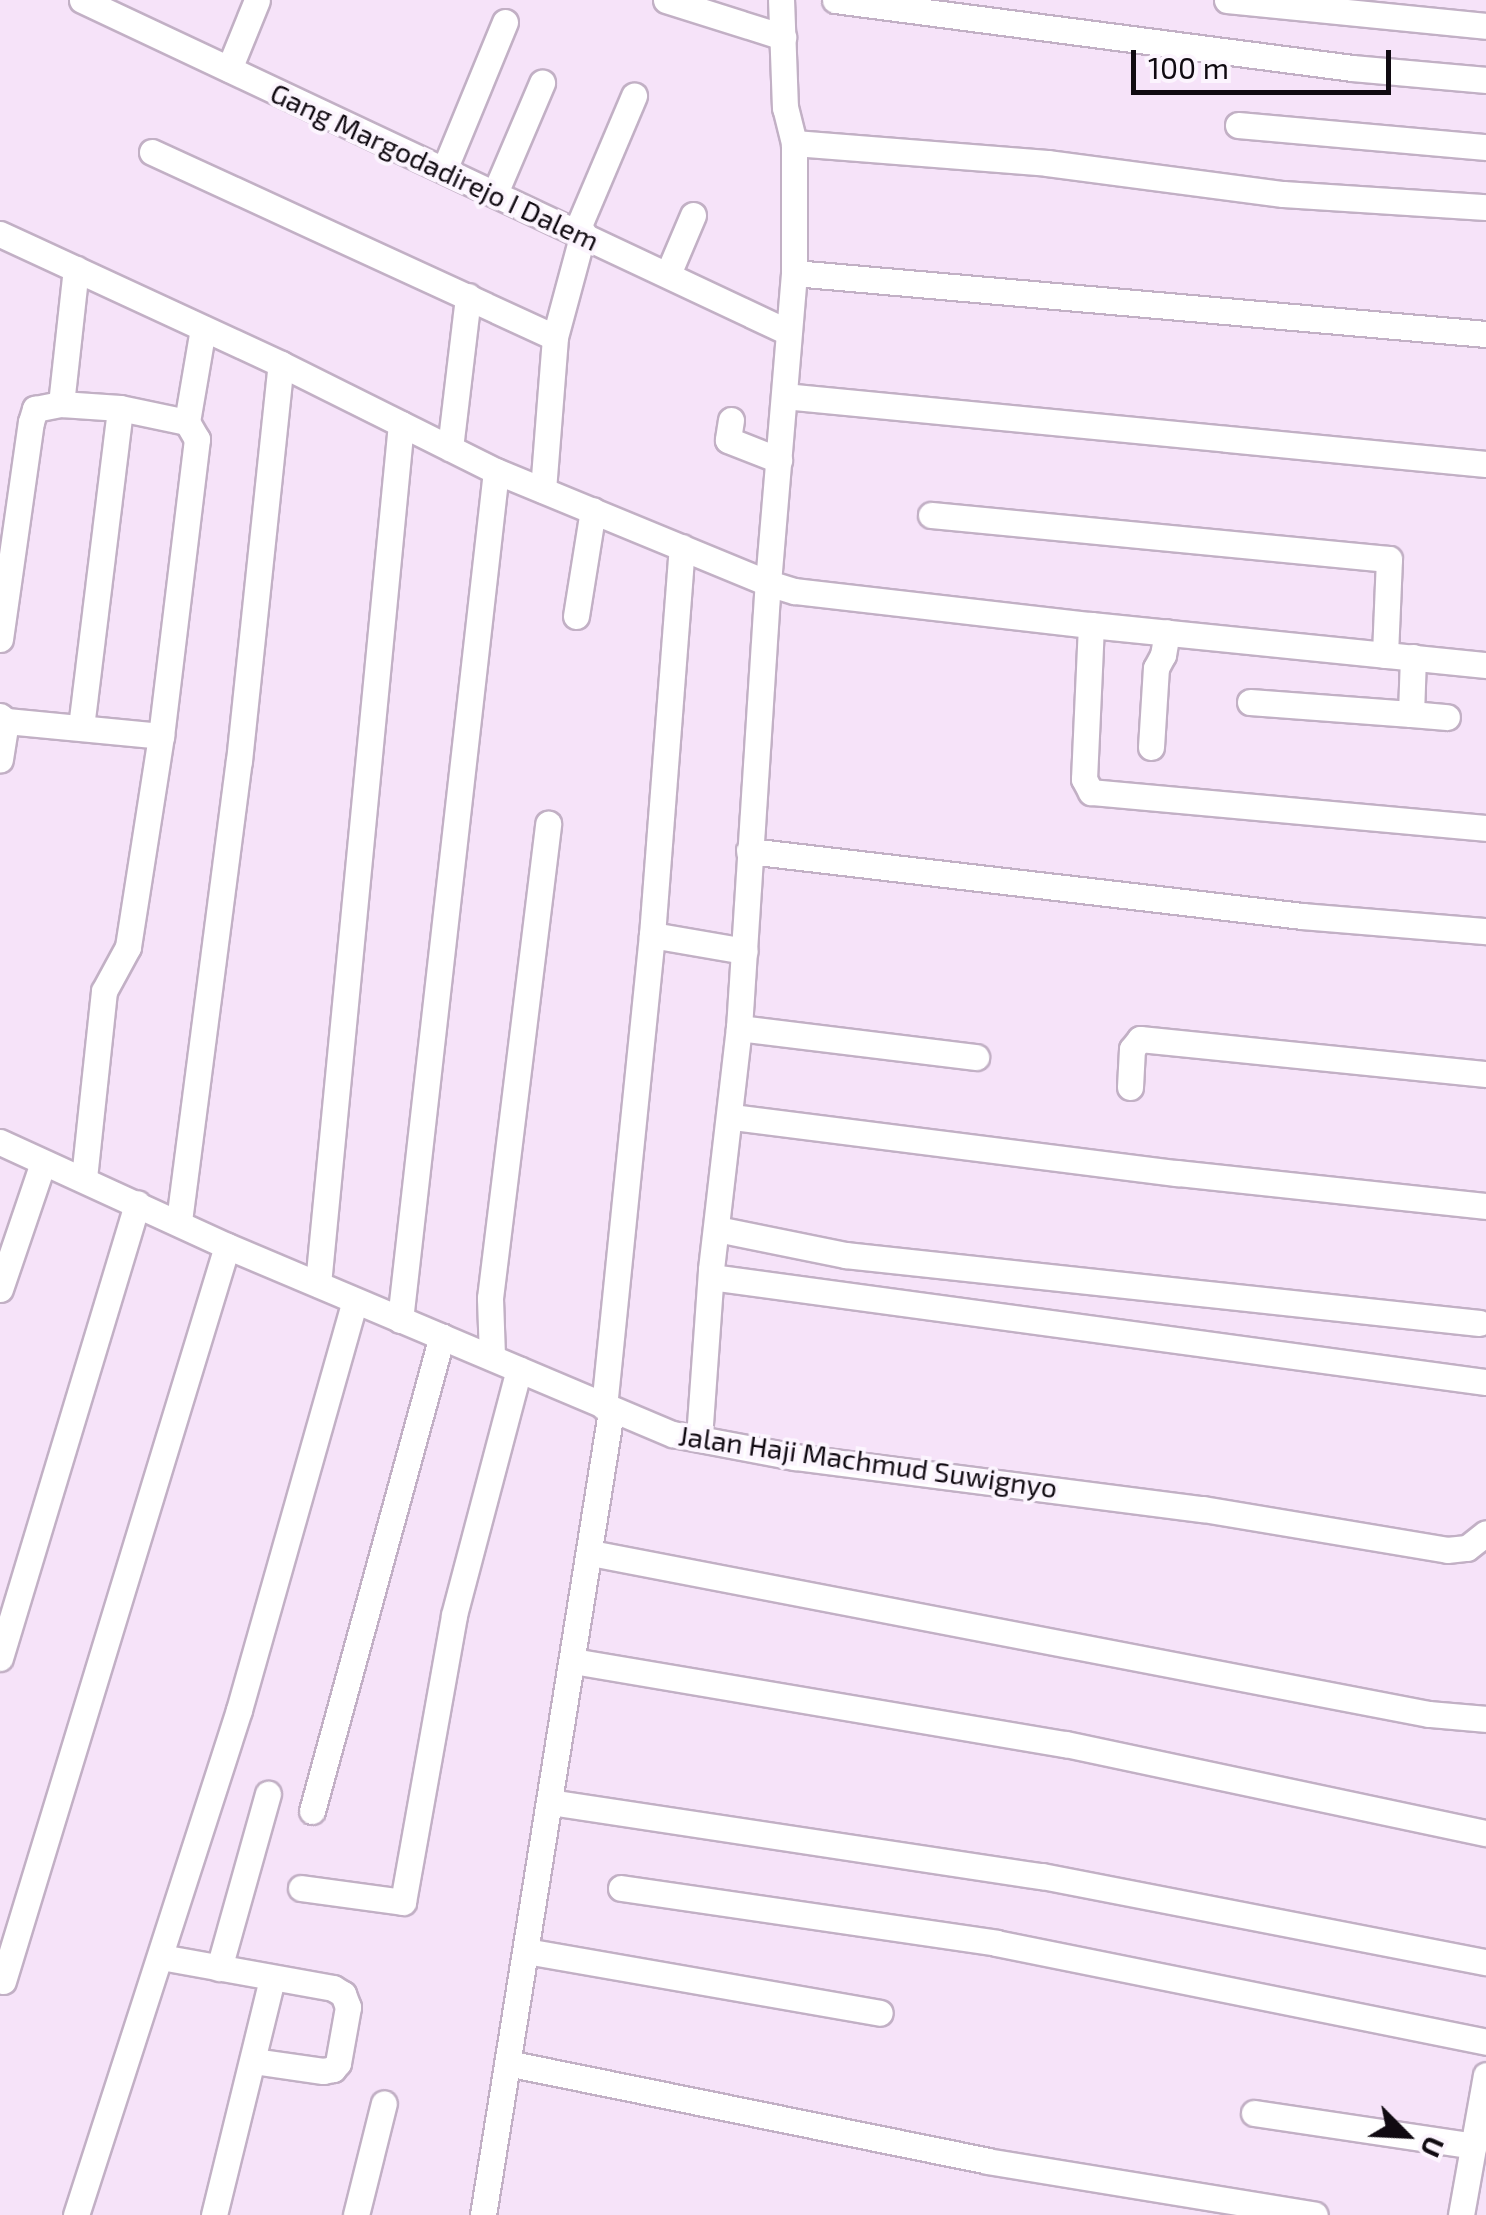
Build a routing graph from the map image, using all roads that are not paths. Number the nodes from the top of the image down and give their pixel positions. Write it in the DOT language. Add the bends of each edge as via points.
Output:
graph roads {
  1 [pos="82,0"];
  2 [pos="258,0"];
  3 [pos="666,0"];
  4 [pos="781,0"];
  5 [pos="834,0"];
  6 [pos="1226,0"];
  7 [pos="112,6"];
  8 [pos="505,22"];
  9 [pos="1486,26"];
  10 [pos="783,37"];
  11 [pos="229,69"];
  12 [pos="1486,80"];
  13 [pos="542,83"];
  14 [pos="634,96"];
  15 [pos="1238,125"];
  16 [pos="794,143"];
  17 [pos="1486,147"];
  18 [pos="152,152"];
  19 [pos="444,170"];
  20 [pos="495,193"];
  21 [pos="1486,207"];
  22 [pos="693,215"];
  23 [pos="580,232"];
  24 [pos="0,234"];
  25 [pos="76,269"];
  26 [pos="794,273"];
  27 [pos="668,274"];
  28 [pos="468,296"];
  29 [pos="203,328"];
  30 [pos="788,332"];
  31 [pos="1486,334"];
  32 [pos="555,337"];
  33 [pos="281,364"];
  34 [pos="784,396"];
  35 [pos="61,404"];
  36 [pos="120,408"];
  37 [pos="731,420"];
  38 [pos="187,422"];
  39 [pos="401,424"];
  40 [pos="450,448"];
  41 [pos="779,460"];
  42 [pos="1486,464"];
  43 [pos="496,471"];
  44 [pos="543,490"];
  45 [pos="593,510"];
  46 [pos="932,515"];
  47 [pos="682,547"];
  48 [pos="768,584"];
  49 [pos="576,616"];
  50 [pos="1090,625"];
  51 [pos="1166,632"];
  52 [pos="0,639"];
  53 [pos="1385,654"];
  54 [pos="1414,658"];
  55 [pos="1486,665"];
  56 [pos="1250,702"];
  57 [pos="1411,714"];
  58 [pos="1447,717"];
  59 [pos="3,718"];
  60 [pos="80,726"];
  61 [pos="161,736"];
  62 [pos="1151,747"];
  63 [pos="0,760"];
  64 [pos="548,824"];
  65 [pos="1486,828"];
  66 [pos="749,851"];
  67 [pos="1486,930"];
  68 [pos="652,934"];
  69 [pos="745,951"];
  70 [pos="739,1028"];
  71 [pos="976,1058"];
  72 [pos="1486,1074"];
  73 [pos="1130,1087"];
  74 [pos="732,1116"];
  75 [pos="0,1142"];
  76 [pos="43,1162"];
  77 [pos="84,1179"];
  78 [pos="137,1203"];
  79 [pos="1486,1206"];
  80 [pos="178,1221"];
  81 [pos="717,1230"];
  82 [pos="227,1246"];
  83 [pos="711,1278"];
  84 [pos="318,1284"];
  85 [pos="0,1289"];
  86 [pos="356,1301"];
  87 [pos="400,1320"];
  88 [pos="1479,1323"];
  89 [pos="442,1336"];
  90 [pos="492,1356"];
  91 [pos="519,1369"];
  92 [pos="1486,1382"];
  93 [pos="608,1409"];
  94 [pos="699,1438"];
  95 [pos="1486,1533"];
  96 [pos="591,1554"];
  97 [pos="0,1658"];
  98 [pos="574,1661"];
  99 [pos="1486,1719"];
  100 [pos="268,1794"];
  101 [pos="550,1802"];
  102 [pos="312,1811"];
  103 [pos="1486,1833"];
  104 [pos="301,1888"];
  105 [pos="620,1888"];
  106 [pos="526,1951"];
  107 [pos="162,1957"];
  108 [pos="1486,1962"];
  109 [pos="219,1968"];
  110 [pos="272,1979"];
  111 [pos="3,1981"];
  112 [pos="880,2013"];
  113 [pos="1486,2042"];
  114 [pos="253,2061"];
  115 [pos="507,2063"];
  116 [pos="1486,2075"];
  117 [pos="384,2103"];
  118 [pos="1254,2114"];
  119 [pos="1474,2146"];
  120 [pos="76,2215"];
  121 [pos="214,2215"];
  122 [pos="356,2215"];
  123 [pos="482,2215"];
  124 [pos="1315,2215"];
  125 [pos="1461,2215"];
  1 -- 7 [label="street, Gang Margodadirejo I Dalem"];
  2 -- 11 [label="street"];
  3 -- 10 [label="street"];
  4 -- 10 [label="street"];
  5 -- 12 [label="street"];
  6 -- 9 [label="street"];
  7 -- 11 [label="street, Gang Margodadirejo I Dalem"];
  8 -- 19 [label="street"];
  10 -- 16 [label="street" via="785,108"];
  11 -- 19 [label="street, Gang Margodadirejo I Dalem"];
  13 -- 20 [label="street"];
  14 -- 23 [label="street"];
  15 -- 17 [label="street"];
  16 -- 21 [label="street" via="1047,164 1283,194"];
  16 -- 26 [label="street"];
  18 -- 28 [label="street"];
  19 -- 20 [label="street, Gang Margodadirejo I Dalem"];
  20 -- 23 [label="street, Gang Margodadirejo I Dalem"];
  22 -- 27 [label="street"];
  23 -- 27 [label="street, Gang Margodadirejo I Dalem"];
  23 -- 32 [label="street"];
  24 -- 25 [label="street"];
  25 -- 29 [label="street"];
  25 -- 35 [label="street"];
  26 -- 30 [label="street"];
  26 -- 31 [label="street"];
  27 -- 30 [label="street, Gang Margodadirejo I Dalem"];
  28 -- 32 [label="street"];
  28 -- 40 [label="street"];
  29 -- 33 [label="street"];
  29 -- 38 [label="street"];
  30 -- 34 [label="street"];
  32 -- 44 [label="street"];
  33 -- 39 [label="street"];
  33 -- 80 [label="street"];
  34 -- 41 [label="street"];
  34 -- 42 [label="street"];
  35 -- 36 [label="street"];
  35 -- 52 [label="street" via="35,409 31,422"];
  36 -- 38 [label="street"];
  36 -- 60 [label="street"];
  37 -- 41 [label="street" via="728,440"];
  38 -- 61 [label="street" via="197,439"];
  39 -- 40 [label="street"];
  39 -- 84 [label="street"];
  40 -- 43 [label="street"];
  41 -- 48 [label="street"];
  43 -- 44 [label="street"];
  43 -- 87 [label="street"];
  44 -- 45 [label="street"];
  45 -- 47 [label="street"];
  45 -- 49 [label="street"];
  46 -- 53 [label="street" via="1389,559"];
  47 -- 48 [label="street"];
  47 -- 68 [label="street"];
  48 -- 50 [label="street"];
  48 -- 66 [label="street"];
  50 -- 51 [label="street"];
  50 -- 65 [label="street" via="1084,780 1091,792"];
  51 -- 53 [label="street"];
  51 -- 62 [label="street" via="1156,668"];
  53 -- 54 [label="street"];
  54 -- 55 [label="street"];
  54 -- 57 [label="street"];
  56 -- 57 [label="street"];
  57 -- 58 [label="street"];
  59 -- 60 [label="street"];
  59 -- 63 [label="street"];
  60 -- 61 [label="street"];
  61 -- 77 [label="street" via="128,947 104,991"];
  64 -- 90 [label="street" via="490,1298"];
  66 -- 67 [label="street" via="1302,916"];
  66 -- 69 [label="street"];
  68 -- 69 [label="street"];
  68 -- 93 [label="street"];
  69 -- 70 [label="street"];
  70 -- 71 [label="street"];
  70 -- 74 [label="street"];
  72 -- 73 [label="street" via="1146,1038 1133,1045"];
  74 -- 79 [label="street"];
  74 -- 81 [label="street"];
  75 -- 76 [label="street, Jalan Haji Machmud Suwignyo"];
  76 -- 77 [label="street, Jalan Haji Machmud Suwignyo"];
  76 -- 85 [label="street"];
  77 -- 78 [label="street, Jalan Haji Machmud Suwignyo"];
  78 -- 80 [label="street, Jalan Haji Machmud Suwignyo"];
  78 -- 97 [label="street"];
  80 -- 82 [label="street, Jalan Haji Machmud Suwignyo"];
  81 -- 83 [label="street"];
  81 -- 88 [label="street" via="845,1255"];
  82 -- 84 [label="street, Jalan Haji Machmud Suwignyo"];
  82 -- 111 [label="street"];
  83 -- 92 [label="street"];
  83 -- 94 [label="street"];
  84 -- 86 [label="street, Jalan Haji Machmud Suwignyo"];
  86 -- 87 [label="street, Jalan Haji Machmud Suwignyo"];
  86 -- 107 [label="street"];
  87 -- 89 [label="street, Jalan Haji Machmud Suwignyo"];
  89 -- 90 [label="street, Jalan Haji Machmud Suwignyo"];
  89 -- 102 [label="street"];
  90 -- 91 [label="street, Jalan Haji Machmud Suwignyo"];
  91 -- 93 [label="street, Jalan Haji Machmud Suwignyo"];
  91 -- 104 [label="street" via="454,1614 403,1902"];
  93 -- 94 [label="street, Jalan Haji Machmud Suwignyo"];
  93 -- 96 [label="street"];
  94 -- 95 [label="street, Jalan Haji Machmud Suwignyo" via="796,1457 1203,1508 1447,1550 1467,1548"];
  96 -- 98 [label="street"];
  96 -- 99 [label="street" via="1374,1704"];
  98 -- 101 [label="street"];
  98 -- 103 [label="street" via="1066,1744"];
  100 -- 109 [label="street"];
  101 -- 106 [label="street"];
  101 -- 108 [label="street" via="1042,1876"];
  105 -- 113 [label="street" via="996,1943"];
  106 -- 112 [label="street"];
  106 -- 115 [label="street"];
  107 -- 109 [label="street"];
  107 -- 120 [label="street"];
  109 -- 110 [label="street"];
  110 -- 114 [label="street"];
  110 -- 114 [label="street" via="343,1994 348,2008 338,2063 322,2071"];
  114 -- 121 [label="street"];
  115 -- 123 [label="street"];
  115 -- 124 [label="street" via="988,2162"];
  116 -- 119 [label="street"];
  117 -- 122 [label="street"];
  118 -- 119 [label="street"];
  119 -- 125 [label="street"];
}
